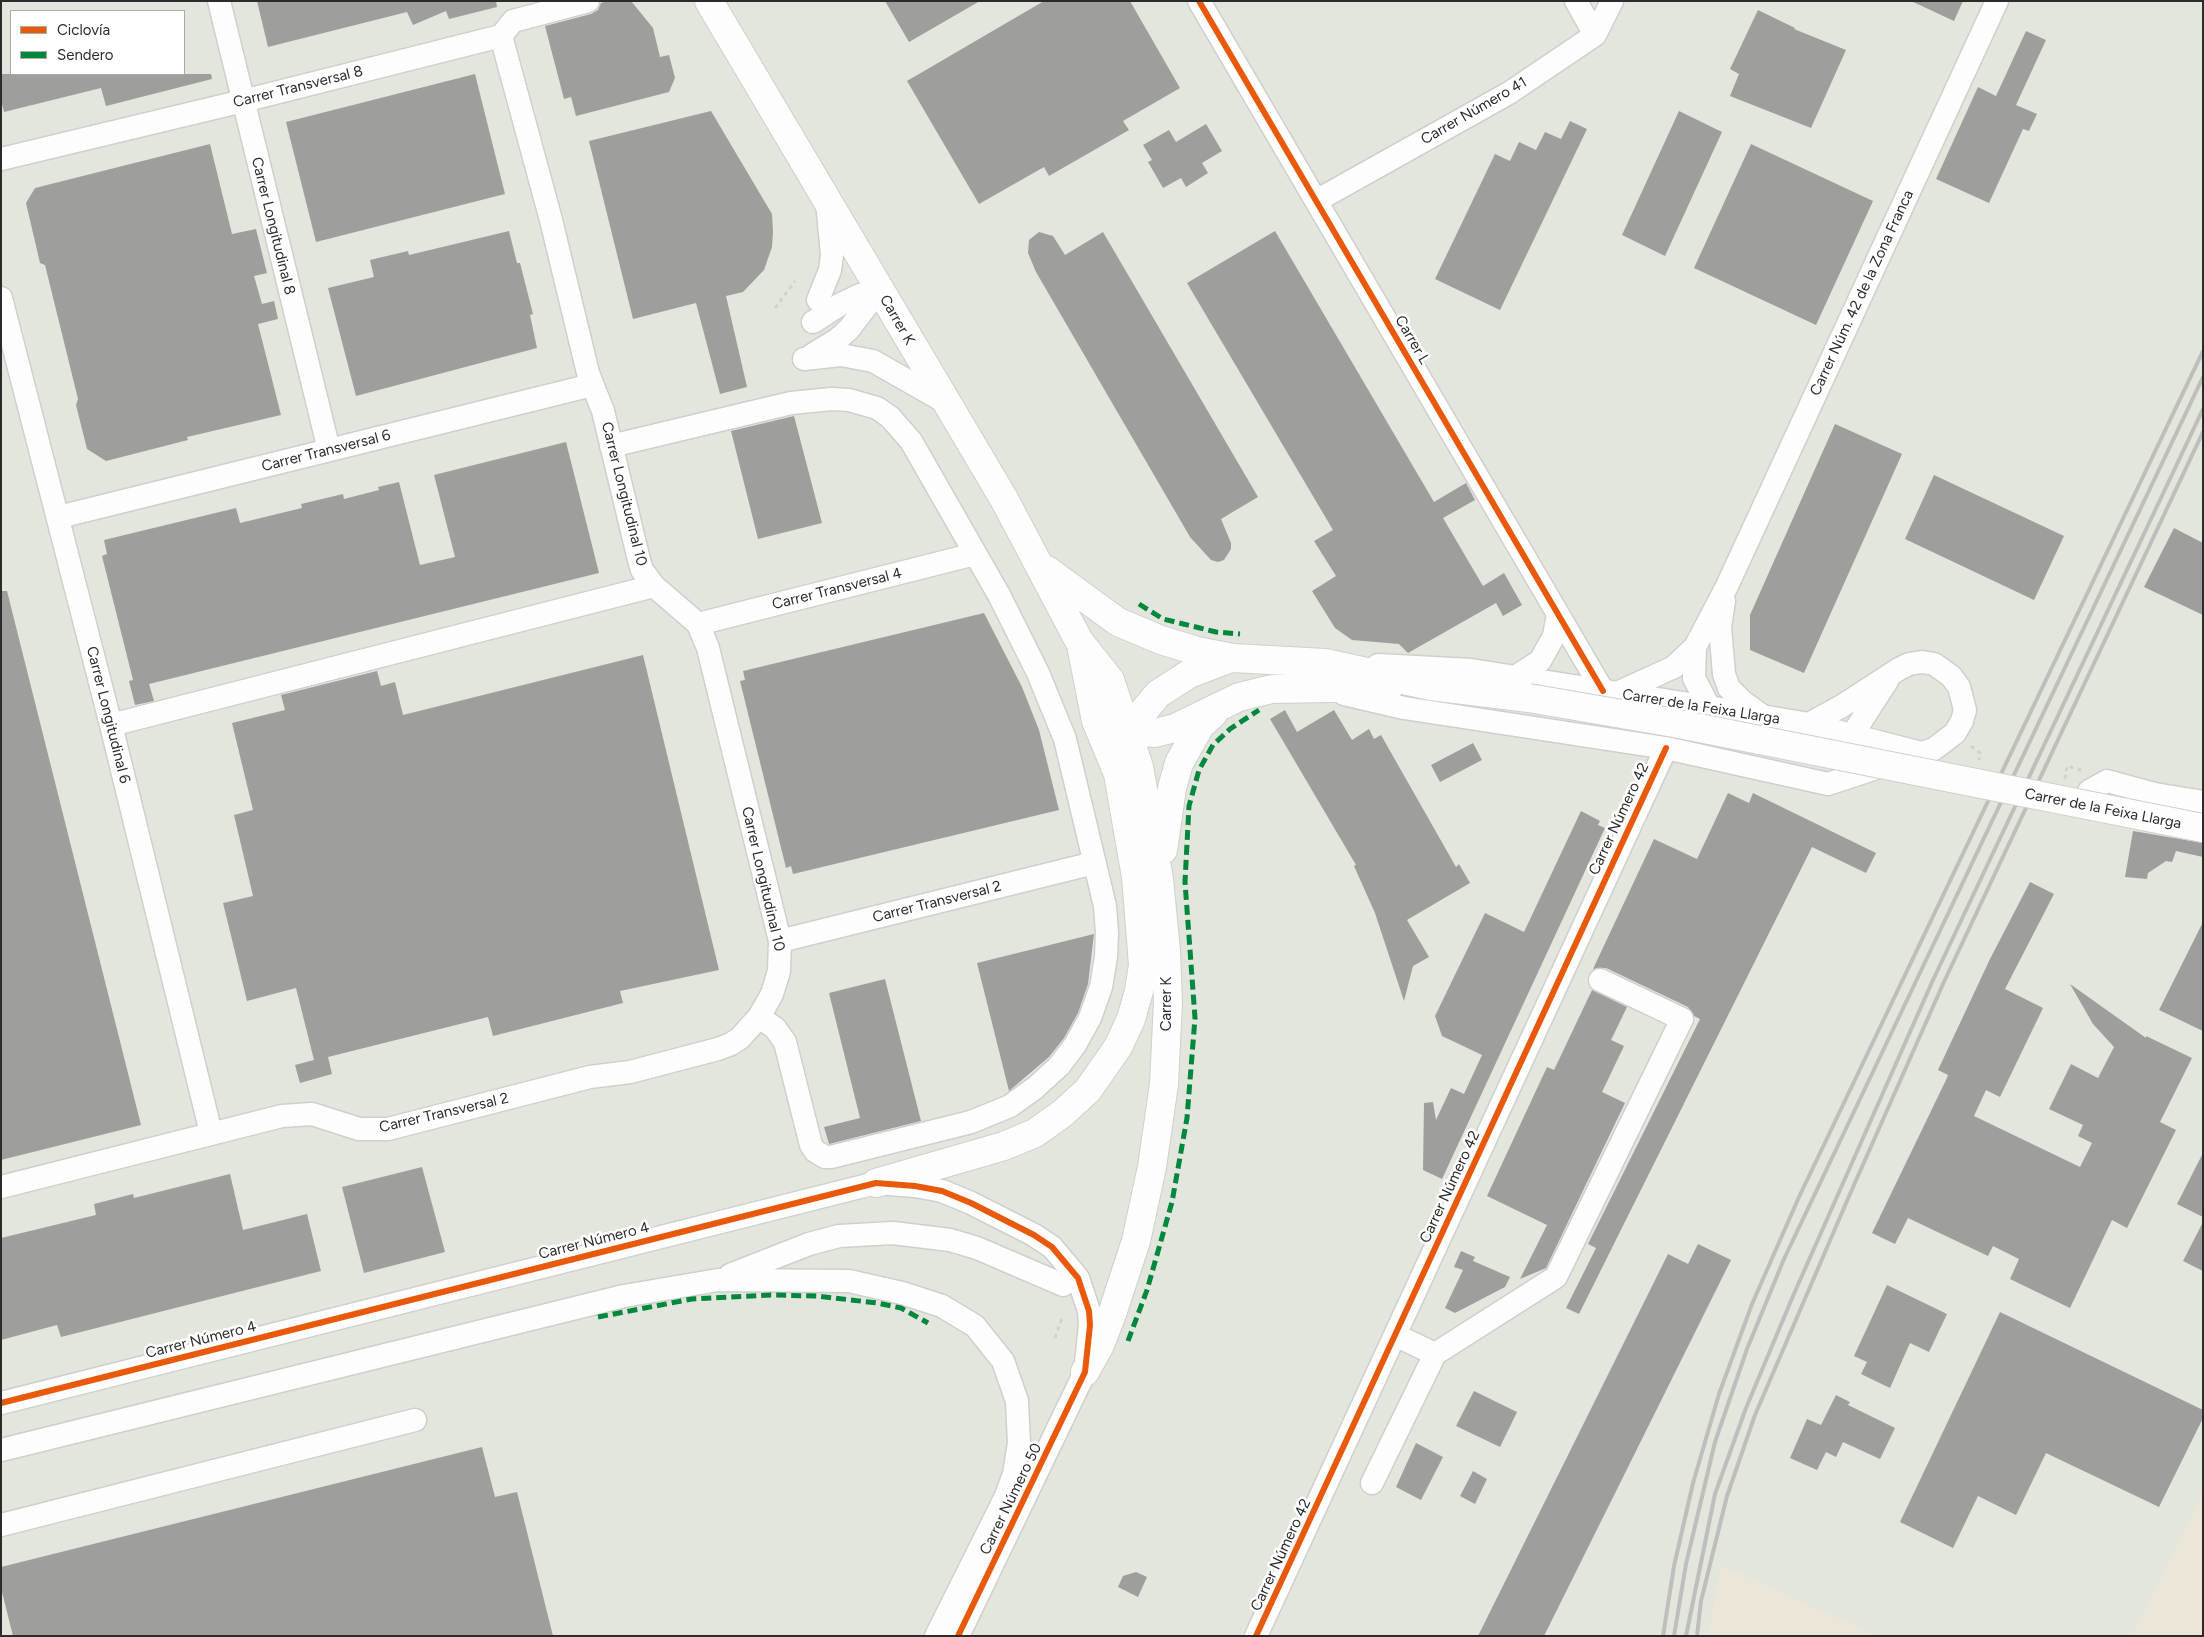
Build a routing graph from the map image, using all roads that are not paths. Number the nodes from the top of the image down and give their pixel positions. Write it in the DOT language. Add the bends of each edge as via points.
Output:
graph roads {
  1 [pos="219,1"];
  2 [pos="588,1"];
  3 [pos="709,1"];
  4 [pos="721,1"];
  5 [pos="1199,1"];
  6 [pos="1576,1"];
  7 [pos="1612,1"];
  8 [pos="1997,1"];
  9 [pos="730,35"];
  10 [pos="1595,35"];
  11 [pos="501,36"];
  12 [pos="243,101"];
  13 [pos="1,159"];
  14 [pos="827,201"];
  15 [pos="1316,202"];
  16 [pos="879,290"];
  17 [pos="1,298"];
  18 [pos="818,300"];
  19 [pos="813,322"];
  20 [pos="590,379"];
  21 [pos="945,402"];
  22 [pos="611,446"];
  23 [pos="329,450"];
  24 [pos="59,517"];
  25 [pos="975,554"];
  26 [pos="1041,566"];
  27 [pos="654,586"];
  28 [pos="1727,586"];
  29 [pos="1558,614"];
  30 [pos="698,624"];
  31 [pos="1079,641"];
  32 [pos="1695,647"];
  33 [pos="1233,658"];
  34 [pos="1325,662"];
  35 [pos="1899,669"];
  36 [pos="1089,686"];
  37 [pos="1430,686"];
  38 [pos="1522,688"];
  39 [pos="1320,689"];
  40 [pos="1610,692"];
  41 [pos="1232,700"];
  42 [pos="1709,707"];
  43 [pos="1764,717"];
  44 [pos="1809,724"];
  45 [pos="111,725"];
  46 [pos="1127,731"];
  47 [pos="1853,735"];
  48 [pos="1666,748"];
  49 [pos="1921,753"];
  50 [pos="1118,774"];
  51 [pos="2155,794"];
  52 [pos="2203,802"];
  53 [pos="2203,828"];
  54 [pos="1094,863"];
  55 [pos="1159,879"];
  56 [pos="780,942"];
  57 [pos="1600,980"];
  58 [pos="760,1017"];
  59 [pos="211,1133"];
  60 [pos="876,1182"];
  61 [pos="1,1187"];
  62 [pos="718,1280"];
  63 [pos="1063,1285"];
  64 [pos="1395,1335"];
  65 [pos="1435,1354"];
  66 [pos="1085,1372"];
  67 [pos="6,1400"];
  68 [pos="415,1420"];
  69 [pos="1,1450"];
  70 [pos="1372,1483"];
  71 [pos="1,1525"];
  72 [pos="936,1636"];
  73 [pos="958,1636"];
  74 [pos="1256,1636"];
  1 -- 12 [label="street, Carrer Longitudinal 8"];
  2 -- 11 [label="street, Carrer Transversal 8" via="513,21"];
  3 -- 9 [label="main road, Carrer K"];
  4 -- 9 [label="main road"];
  5 -- 15 [label="street, Carrer L"];
  6 -- 10 [label="street"];
  7 -- 10 [label="street, Carrer Número 41"];
  8 -- 28 [label="street, Carrer Núm. 42 de la Zona Franca"];
  9 -- 14 [label="main road, Carrer K"];
  10 -- 15 [label="street, Carrer Número 41" via="1509,93"];
  11 -- 12 [label="street, Carrer Transversal 8"];
  11 -- 20 [label="street, Carrer Longitudinal 10"];
  12 -- 13 [label="street, Carrer Transversal 8"];
  12 -- 23 [label="street, Carrer Longitudinal 8"];
  14 -- 16 [label="main road, Carrer K"];
  14 -- 18 [label="street" via="832,256"];
  15 -- 29 [label="street, Carrer L"];
  16 -- 19 [label="street" via="841,304"];
  16 -- 21 [label="main road, Carrer K"];
  16 -- 21 [label="street" via="838,339 804,359 842,355 873,361"];
  17 -- 24 [label="street, Carrer Longitudinal 6"];
  20 -- 22 [label="street, Carrer Longitudinal 10" via="603,411"];
  20 -- 23 [label="street, Carrer Transversal 6"];
  21 -- 26 [label="main road, Carrer K"];
  22 -- 25 [label="street" via="791,403 832,399 864,404 890,417 911,442"];
  22 -- 27 [label="street, Carrer Longitudinal 10" via="642,570"];
  23 -- 24 [label="street, Carrer Transversal 6"];
  24 -- 45 [label="street, Carrer Longitudinal 6"];
  25 -- 30 [label="street, Carrer Transversal 4"];
  25 -- 54 [label="street" via="1024,643 1053,706 1065,739"];
  26 -- 31 [label="main road, Carrer K"];
  26 -- 33 [label="main road, Carrer de la Feixa Llarga" via="1118,622 1170,643"];
  27 -- 30 [label="street, Carrer Longitudinal 10"];
  27 -- 45 [label="street"];
  28 -- 32 [label="street, Carrer Núm. 42 de la Zona Franca"];
  28 -- 43 [label="street, Carrer Núm. 42 de la Zona Franca" via="1720,627 1722,666 1729,688"];
  29 -- 38 [label="street" via="1554,636"];
  29 -- 40 [label="street, Carrer L"];
  30 -- 56 [label="street, Carrer Longitudinal 10" via="708,648"];
  31 -- 36 [label="main road, Carrer K"];
  31 -- 46 [label="main road, Carrer K" via="1110,680"];
  32 -- 40 [label="street, Carrer Núm. 42 de la Zona Franca" via="1674,667"];
  32 -- 42 [label="street, Carrer Núm. 42 de la Zona Franca" via="1694,678"];
  33 -- 34 [label="main road, Carrer de la Feixa Llarga"];
  33 -- 46 [label="main road, Carrer de la Feixa Llarga" via="1175,682 1158,694"];
  34 -- 37 [label="main road, Carrer de la Feixa Llarga"];
  34 -- 38 [label="street, Carrer de la Feixa Llarga" via="1471,670"];
  35 -- 44 [label="street, Carrer de la Feixa Llarga"];
  35 -- 47 [label="street, Carrer de la Feixa Llarga" via="1886,682"];
  35 -- 49 [label="street, Carrer de la Feixa Llarga" via="1922,662 1934,664 1951,676 1963,698 1965,710 1956,733 1934,750"];
  36 -- 46 [label="main road" via="1115,722"];
  36 -- 50 [label="main road, Carrer K" via="1096,721"];
  37 -- 38 [label="main road, Carrer de la Feixa Llarga"];
  37 -- 39 [label="main road, Carrer de la Feixa Llarga"];
  38 -- 40 [label="street, Carrer de la Feixa Llarga"];
  38 -- 53 [label="main road, Carrer de la Feixa Llarga, bridge" via="1674,723"];
  39 -- 41 [label="main road, Carrer de la Feixa Llarga" via="1272,689"];
  39 -- 48 [label="street, Carrer de la Feixa Llarga" via="1404,708"];
  40 -- 42 [label="street, Carrer de la Feixa Llarga"];
  41 -- 46 [label="main road, Carrer de la Feixa Llarga" via="1155,734"];
  41 -- 55 [label="main road, Carrer de la Feixa Llarga" via="1200,726 1182,757 1172,788"];
  42 -- 43 [label="street, Carrer de la Feixa Llarga"];
  43 -- 44 [label="street, Carrer de la Feixa Llarga"];
  44 -- 47 [label="street, Carrer de la Feixa Llarga"];
  45 -- 59 [label="street, Carrer Longitudinal 6"];
  46 -- 50 [label="main road, Carrer de la Feixa Llarga"];
  46 -- 55 [label="main road, Carrer K" via="1139,767"];
  47 -- 48 [label="street, Carrer de la Feixa Llarga" via="1830,768 1788,766 1693,746"];
  47 -- 49 [label="street, Carrer de la Feixa Llarga"];
  48 -- 49 [label="street, Carrer de la Feixa Llarga" via="1828,784"];
  48 -- 64 [label="street, Carrer Número 42"];
  50 -- 60 [label="main road, Carrer K" via="1136,877 1143,965 1134,1010 1118,1047 1088,1090 1035,1133 1004,1146"];
  51 -- 52 [label="street, Carrer de la Feixa Llarga"];
  54 -- 56 [label="street, Carrer Transversal 2"];
  54 -- 58 [label="street" via="1105,906 1107,934 1101,987 1090,1018 1059,1066 1010,1106 989,1116 831,1158 820,1155 811,1145 785,1042 775,1028"];
  55 -- 66 [label="main road, Carrer K" via="1168,1002 1159,1127 1145,1208 1133,1250 1112,1314"];
  56 -- 58 [label="street, Carrer Longitudinal 10" via="776,982"];
  57 -- 65 [label="street" via="1682,1020 1556,1277"];
  58 -- 59 [label="street, Carrer Transversal 2" via="740,1038 718,1050 630,1072 590,1077 388,1129 360,1129 298,1113"];
  59 -- 61 [label="street, Carrer Transversal 2"];
  60 -- 66 [label="street, Carrer Número 4" via="942,1191 979,1207 1052,1248 1078,1278 1087,1304 1090,1325"];
  60 -- 67 [label="street, Carrer Número 4"];
  62 -- 63 [label="street" via="809,1244 839,1236 893,1233 950,1240 977,1248"];
  62 -- 69 [label="street" via="624,1296"];
  62 -- 72 [label="street, Carrer Número 50" via="849,1281 902,1293 942,1306 975,1326 1003,1361 1017,1401 1019,1443 1014,1474"];
  64 -- 65 [label="street"];
  64 -- 74 [label="street, Carrer Número 42"];
  65 -- 70 [label="street"];
  66 -- 73 [label="street, Carrer Número 50"];
  68 -- 71 [label="street"];
}
